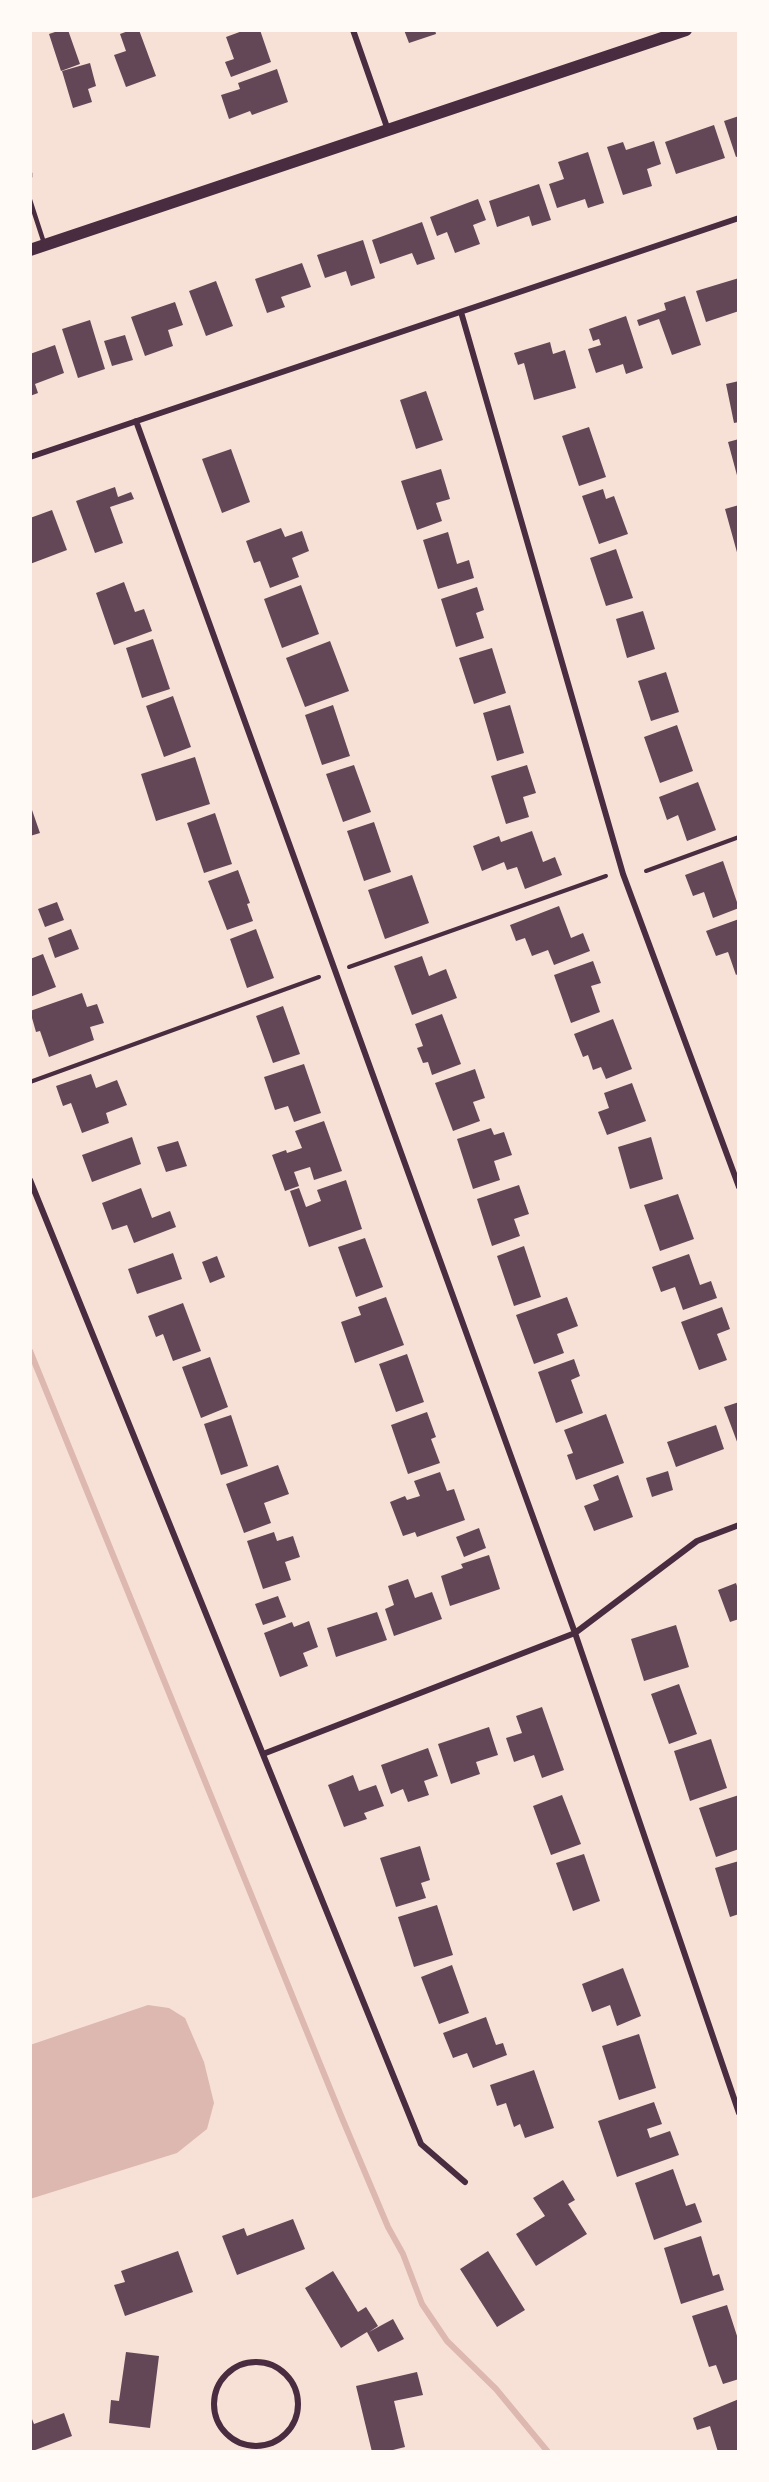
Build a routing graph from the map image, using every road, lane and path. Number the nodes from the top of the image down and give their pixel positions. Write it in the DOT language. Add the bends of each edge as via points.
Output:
graph roads {
  1 [pos="353,30"];
  2 [pos="686,30"];
  3 [pos="388,130"];
  4 [pos="30,200"];
  5 [pos="739,218"];
  6 [pos="45,246"];
  7 [pos="30,250"];
  8 [pos="461,312"];
  9 [pos="136,421"];
  10 [pos="30,457"];
  11 [pos="739,837"];
  12 [pos="646,871"];
  13 [pos="606,876"];
  14 [pos="349,967"];
  15 [pos="319,977"];
  16 [pos="30,1082"];
  17 [pos="30,1180"];
  18 [pos="739,1187"];
  19 [pos="739,1525"];
  20 [pos="575,1633"];
  21 [pos="263,1754"];
  22 [pos="739,2113"];
  23 [pos="465,2182"];
  24 [pos="271,2443"];
  25 [pos="274,2452"];
  1 -- 3 [label="street"];
  2 -- 3 [label="main road"];
  3 -- 6 [label="main road"];
  4 -- 6 [label="lane"];
  5 -- 8 [label="street"];
  6 -- 7 [label="main road"];
  8 -- 9 [label="street"];
  8 -- 18 [label="street" via="623,874"];
  9 -- 10 [label="street"];
  9 -- 20 [label="street"];
  11 -- 12 [label="path"];
  13 -- 14 [label="path"];
  15 -- 16 [label="path"];
  17 -- 21 [label="street"];
  19 -- 20 [label="street" via="696,1540"];
  20 -- 21 [label="street"];
  20 -- 22 [label="street"];
  21 -- 23 [label="street" via="422,2144"];
  24 -- 24 [label="street" via="288,2430 297,2412 293,2384 284,2373 259,2362 232,2369 219,2385 213,2404 222,2430 244,2445"];
  24 -- 25 [label="street"];
}
